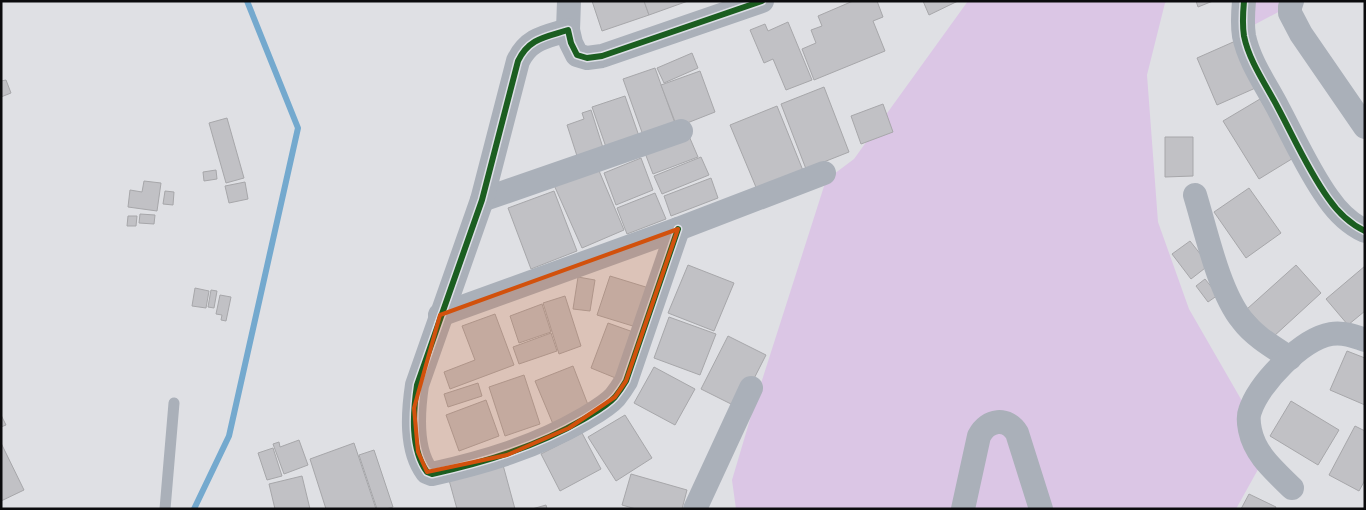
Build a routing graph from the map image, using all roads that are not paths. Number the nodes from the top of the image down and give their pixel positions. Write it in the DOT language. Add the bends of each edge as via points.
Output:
graph roads {
  1 [pos="569,1"];
  2 [pos="762,1"];
  3 [pos="1244,1"];
  4 [pos="1292,1"];
  5 [pos="568,30"];
  6 [pos="1365,127"];
  7 [pos="681,131"];
  8 [pos="824,172"];
  9 [pos="1195,195"];
  10 [pos="482,200"];
  11 [pos="678,229"];
  12 [pos="1365,231"];
  13 [pos="440,315"];
  14 [pos="1365,340"];
  15 [pos="1290,358"];
  16 [pos="751,388"];
  17 [pos="174,403"];
  18 [pos="1292,488"];
  19 [pos="164,509"];
  20 [pos="695,509"];
  21 [pos="963,509"];
  22 [pos="1040,509"];
  1 -- 5 [label="street"];
  2 -- 5 [label="street" via="602,56 586,58 577,55"];
  3 -- 12 [label="street" via="1244,36 1252,58 1328,198 1342,214"];
  4 -- 6 [label="street" via="1290,13 1301,34"];
  5 -- 10 [label="street" via="531,43 521,55"];
  7 -- 10 [label="street"];
  8 -- 11 [label="street"];
  9 -- 15 [label="street" via="1231,304 1256,334"];
  10 -- 13 [label="street"];
  11 -- 13 [label="street"];
  11 -- 13 [label="street" via="626,381 615,397 584,419 536,443 475,464 430,474 418,452 414,408 417,385"];
  14 -- 15 [label="street" via="1332,334 1309,343"];
  15 -- 18 [label="street" via="1272,376 1249,412 1250,430 1257,449 1267,464"];
  16 -- 20 [label="street"];
  17 -- 19 [label="lane"];
  21 -- 22 [label="street" via="979,436 983,429 996,421 1008,424 1017,433"];
}
